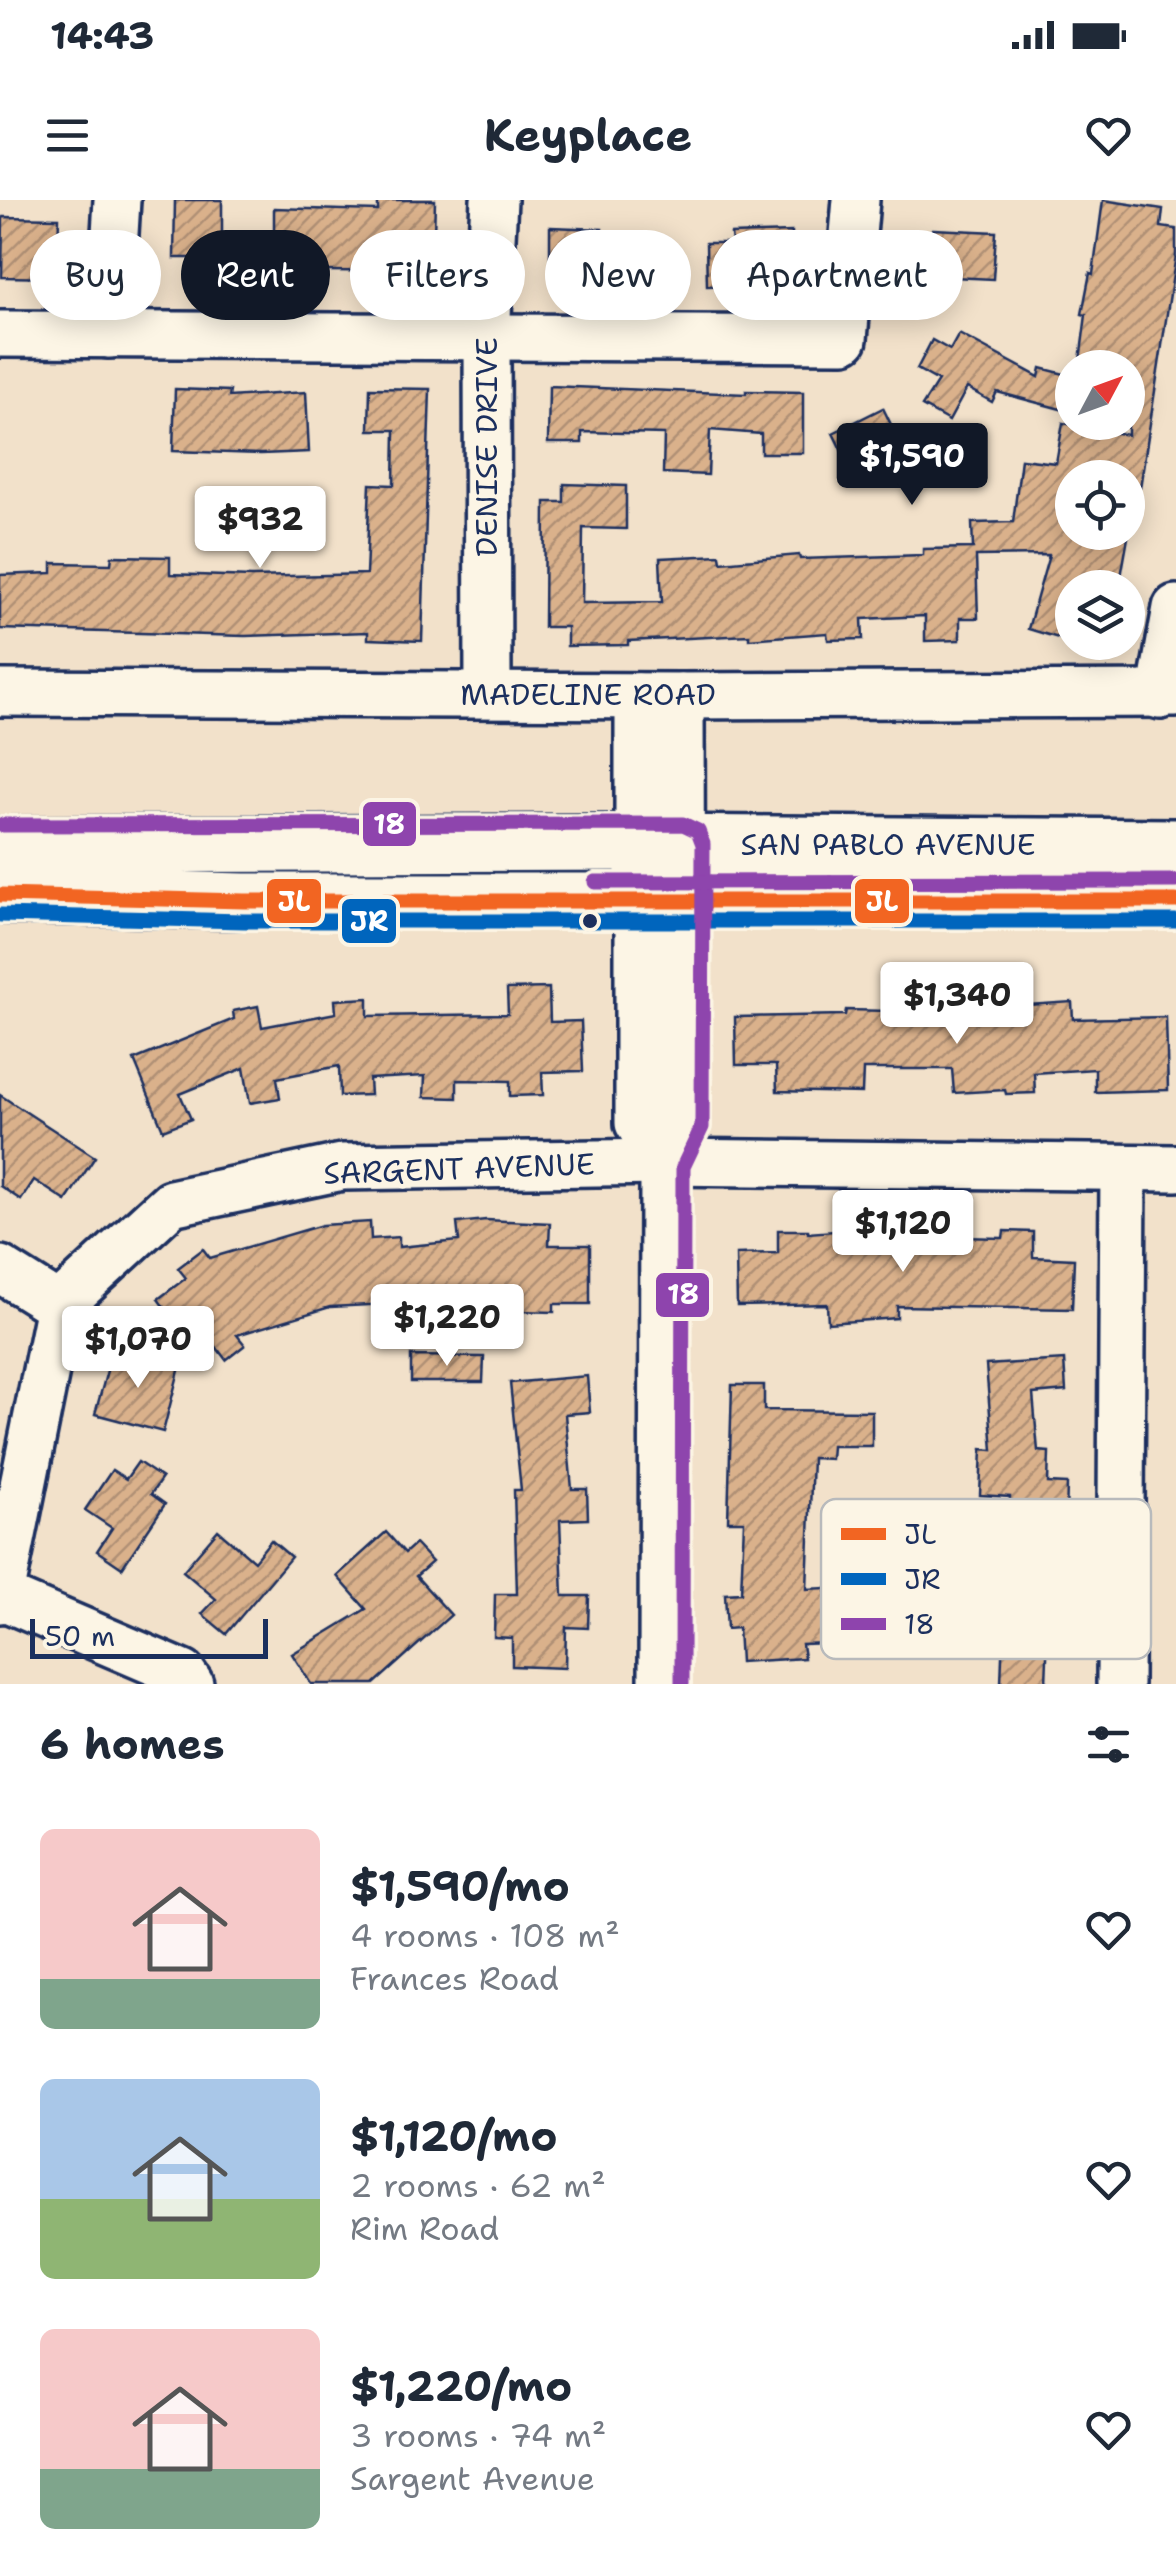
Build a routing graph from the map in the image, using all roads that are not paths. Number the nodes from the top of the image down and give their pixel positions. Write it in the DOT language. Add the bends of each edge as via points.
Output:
graph roads {
  1 [pos="116,200"];
  2 [pos="494,200"];
  3 [pos="856,200"];
  4 [pos="0,334"];
  5 [pos="108,335"];
  6 [pos="486,335"];
  7 [pos="1176,608"];
  8 [pos="0,693"];
  9 [pos="488,694"];
  10 [pos="1168,695"];
  11 [pos="659,696"];
  12 [pos="660,843"];
  13 [pos="0,846"];
  14 [pos="1176,847"];
  15 [pos="0,895"];
  16 [pos="1176,901"];
  17 [pos="660,902"];
  18 [pos="662,1162"];
  19 [pos="1176,1168"];
  20 [pos="1123,1169"];
  21 [pos="0,1269"];
  22 [pos="59,1306"];
  23 [pos="1121,1499"];
  24 [pos="2,1599"];
  25 [pos="1120,1659"];
  26 [pos="190,1684"];
  27 [pos="662,1684"];
  28 [pos="1120,1684"];
  1 -- 5 [label="street"];
  2 -- 6 [label="street, DENISE DRIVE"];
  3 -- 6 [label="street" via="844,339"];
  4 -- 5 [label="street"];
  5 -- 6 [label="street"];
  6 -- 9 [label="street, DENISE DRIVE"];
  7 -- 10 [label="street"];
  8 -- 9 [label="street, MADELINE ROAD"];
  9 -- 11 [label="street, MADELINE ROAD"];
  10 -- 11 [label="street, MADELINE ROAD"];
  11 -- 12 [label="street"];
  12 -- 13 [label="main road, SAN PABLO AVENUE"];
  12 -- 14 [label="main road, SAN PABLO AVENUE"];
  12 -- 17 [label="street"];
  15 -- 17 [label="main road, SAN PABLO AVENUE"];
  16 -- 17 [label="main road, SAN PABLO AVENUE"];
  17 -- 18 [label="street" via="682,1127"];
  18 -- 20 [label="street, SARGENT AVENUE"];
  18 -- 22 [label="street, SARGENT AVENUE" via="342,1168 172,1204"];
  18 -- 27 [label="street"];
  19 -- 20 [label="street, SARGENT AVENUE"];
  20 -- 23 [label="street"];
  21 -- 22 [label="street"];
  22 -- 24 [label="street"];
  24 -- 26 [label="street" via="183,1674"];
  25 -- 28 [label="street"];
}
